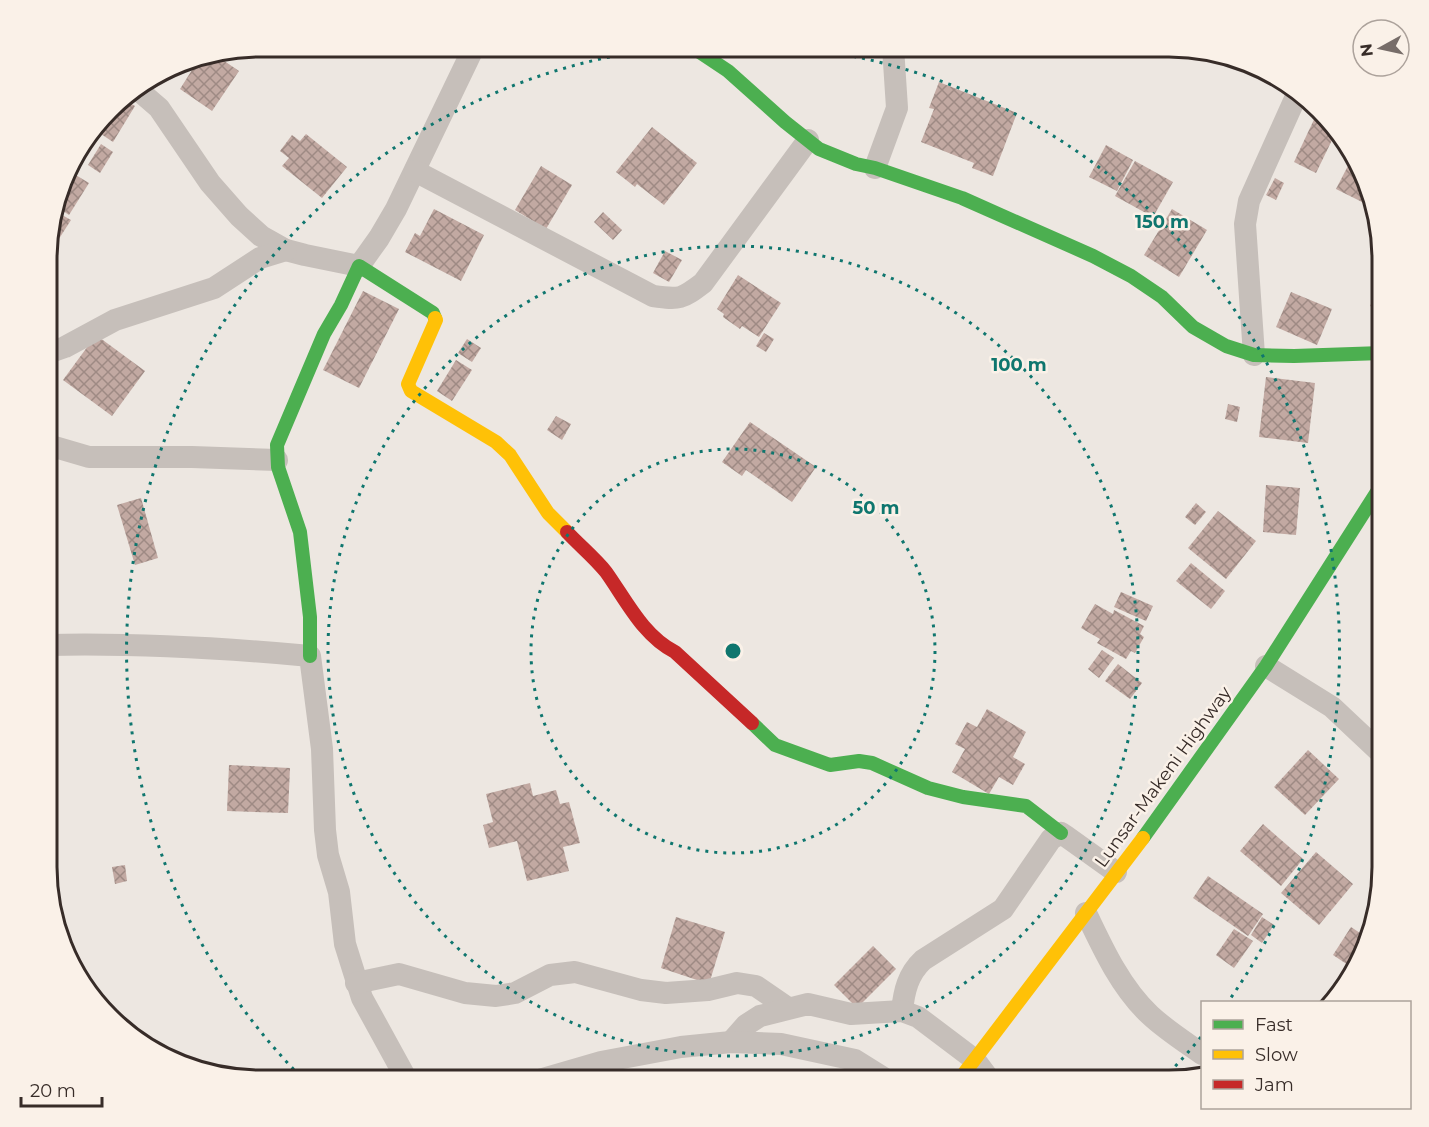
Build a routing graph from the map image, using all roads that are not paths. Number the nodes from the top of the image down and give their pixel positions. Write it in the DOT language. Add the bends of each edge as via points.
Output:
graph roads {
  1 [pos="469,57"];
  2 [pos="707,57"];
  3 [pos="894,57"];
  4 [pos="143,94"];
  5 [pos="1294,100"];
  6 [pos="808,140"];
  7 [pos="875,168"];
  8 [pos="415,171"];
  9 [pos="286,250"];
  10 [pos="359,266"];
  11 [pos="57,350"];
  12 [pos="1372,352"];
  13 [pos="1254,355"];
  14 [pos="57,448"];
  15 [pos="277,460"];
  16 [pos="1372,500"];
  17 [pos="57,645"];
  18 [pos="310,656"];
  19 [pos="1266,666"];
  20 [pos="1372,745"];
  21 [pos="1061,833"];
  22 [pos="1116,872"];
  23 [pos="1086,913"];
  24 [pos="356,983"];
  25 [pos="788,1008"];
  26 [pos="902,1011"];
  27 [pos="731,1042"];
  28 [pos="1201,1053"];
  29 [pos="975,1059"];
  30 [pos="402,1070"];
  31 [pos="574,1070"];
  32 [pos="871,1070"];
  33 [pos="967,1070"];
  34 [pos="983,1070"];
  1 -- 8 [label="street"];
  2 -- 6 [label="street"];
  3 -- 7 [label="street" via="897,108"];
  4 -- 9 [label="street" via="159,108 210,183 240,216 261,236"];
  5 -- 13 [label="street" via="1250,201 1245,224"];
  6 -- 7 [label="street" via="828,153"];
  6 -- 8 [label="street" via="704,284 683,298 672,299 653,296"];
  7 -- 13 [label="street" via="962,198 1093,256 1162,297 1193,327 1226,346"];
  8 -- 10 [label="street" via="380,238"];
  9 -- 10 [label="street"];
  9 -- 11 [label="street" via="260,258 214,288 116,320"];
  10 -- 15 [label="street" via="299,390 277,445"];
  10 -- 21 [label="street" via="433,313 436,320 408,384 411,391 496,442 510,455 548,513 605,571 661,645 675,652 775,745 830,765 872,763 928,788 1026,806"];
  12 -- 13 [label="street"];
  14 -- 15 [label="street" via="89,457"];
  15 -- 18 [label="street" via="300,532 310,617"];
  16 -- 19 [label="street, Lunsar-Makeni Highway"];
  17 -- 18 [label="street" via="110,643"];
  18 -- 24 [label="street" via="322,749 328,855"];
  19 -- 20 [label="street" via="1332,707"];
  19 -- 22 [label="street, Lunsar-Makeni Highway"];
  21 -- 22 [label="street"];
  21 -- 26 [label="street" via="1051,839 1003,909 916,967 905,987"];
  22 -- 23 [label="street, Lunsar-Makeni Highway"];
  23 -- 28 [label="street" via="1111,964 1139,1002 1150,1015"];
  23 -- 29 [label="street, Lunsar-Makeni Highway"];
  24 -- 25 [label="street" via="399,974 465,993 496,996 515,993 550,975 575,972 666,993 737,983 756,986"];
  24 -- 30 [label="street"];
  25 -- 26 [label="street" via="808,1004 851,1014"];
  25 -- 27 [label="street" via="760,1016"];
  26 -- 29 [label="street" via="918,1017"];
  27 -- 31 [label="street" via="681,1047"];
  27 -- 32 [label="street" via="781,1044 855,1060"];
  29 -- 33 [label="street, Lunsar-Makeni Highway"];
  29 -- 34 [label="street"];
}
